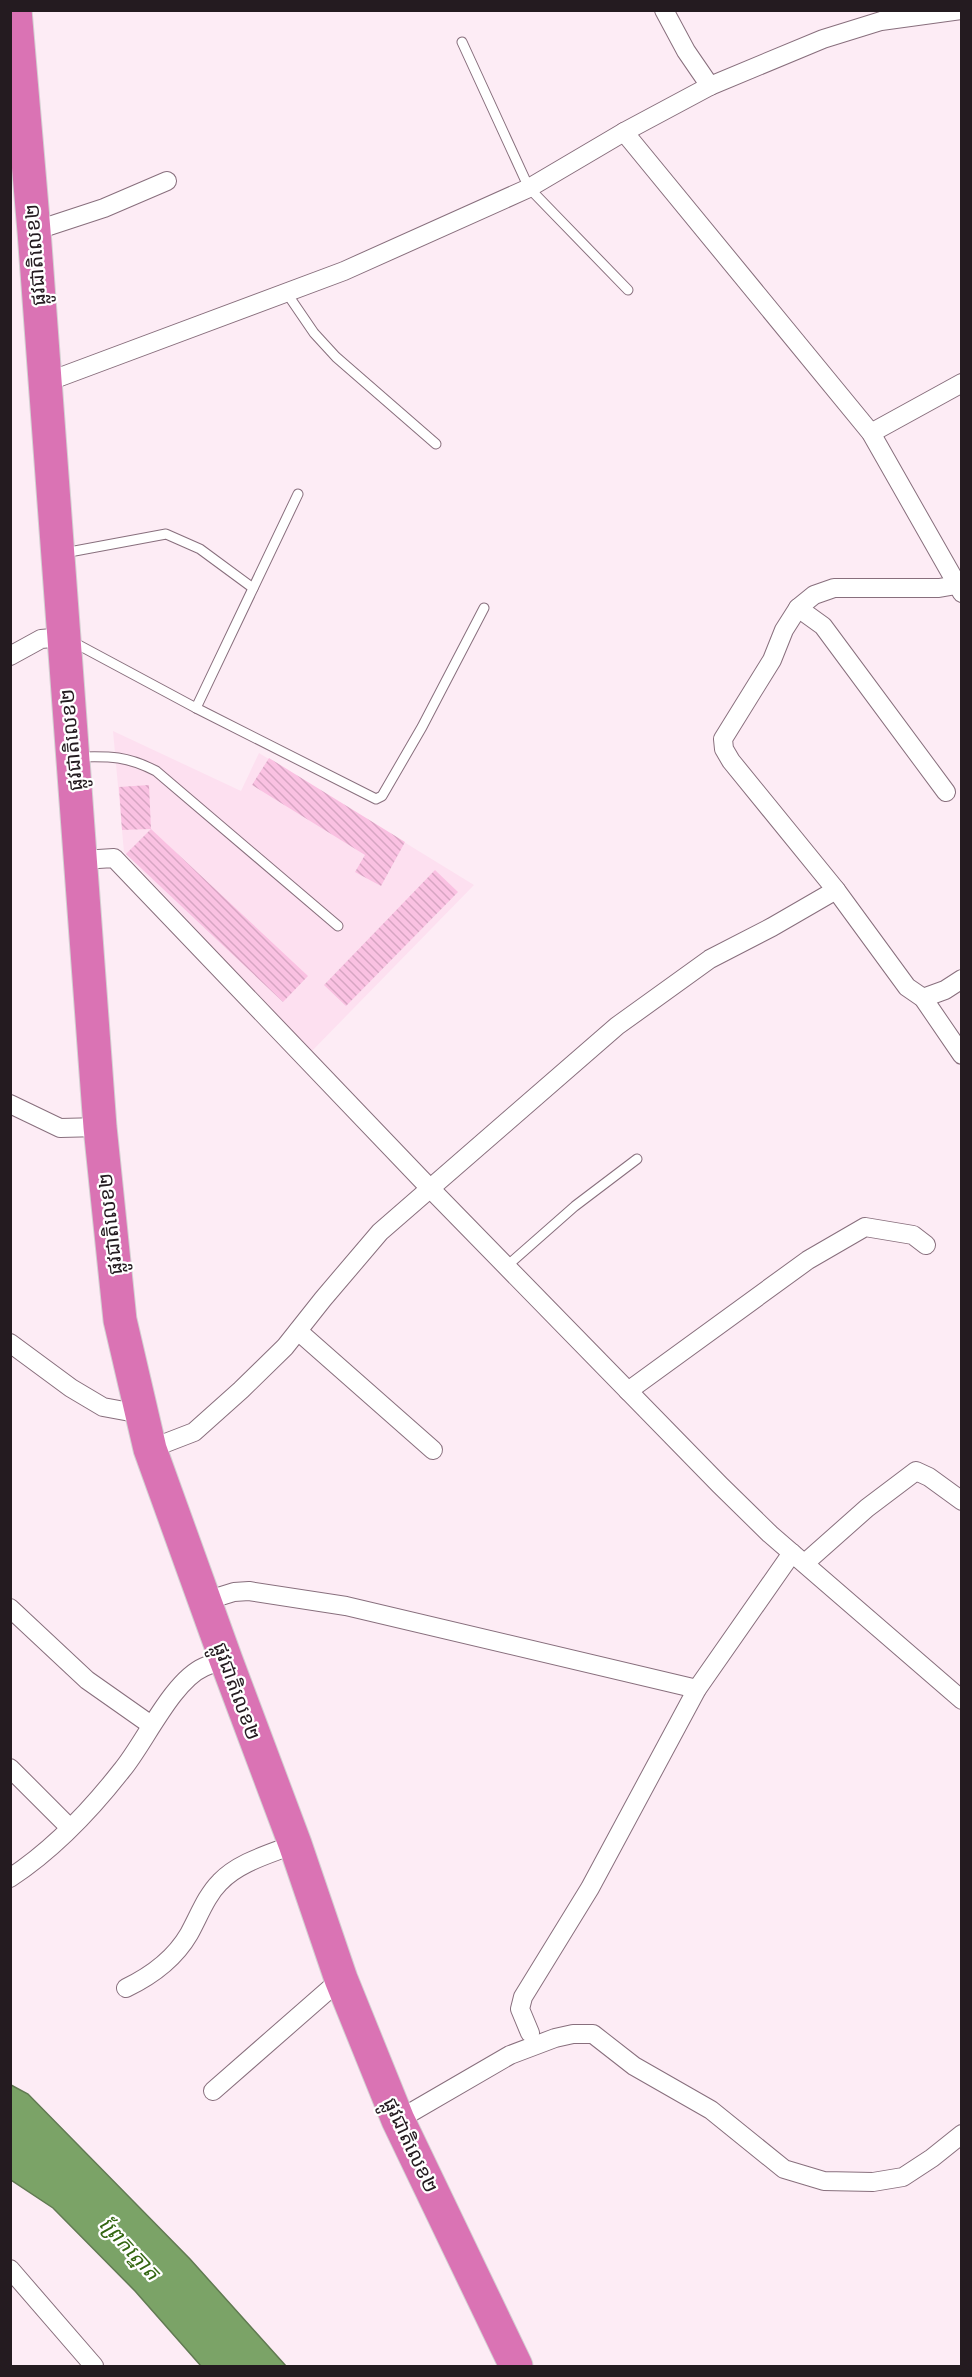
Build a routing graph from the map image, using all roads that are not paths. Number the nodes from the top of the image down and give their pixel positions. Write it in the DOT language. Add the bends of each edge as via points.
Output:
graph roads {
  1 [pos="15,10"];
  2 [pos="664,10"];
  3 [pos="961,10"];
  4 [pos="462,42"];
  5 [pos="710,86"];
  6 [pos="624,132"];
  7 [pos="167,181"];
  8 [pos="529,188"];
  9 [pos="34,231"];
  10 [pos="628,290"];
  11 [pos="286,292"];
  12 [pos="44,383"];
  13 [pos="962,383"];
  14 [pos="871,433"];
  15 [pos="436,444"];
  16 [pos="298,494"];
  17 [pos="58,554"];
  18 [pos="254,588"];
  19 [pos="960,588"];
  20 [pos="484,608"];
  21 [pos="798,608"];
  22 [pos="63,637"];
  23 [pos="10,656"];
  24 [pos="196,708"];
  25 [pos="72,757"];
  26 [pos="946,792"];
  27 [pos="82,860"];
  28 [pos="836,890"];
  29 [pos="338,926"];
  30 [pos="962,980"];
  31 [pos="923,998"];
  32 [pos="962,1055"];
  33 [pos="10,1104"];
  34 [pos="100,1127"];
  35 [pos="637,1159"];
  36 [pos="430,1187"];
  37 [pos="926,1245"];
  38 [pos="507,1266"];
  39 [pos="298,1331"];
  40 [pos="10,1343"];
  41 [pos="627,1391"];
  42 [pos="141,1414"];
  43 [pos="150,1449"];
  44 [pos="433,1450"];
  45 [pos="962,1501"];
  46 [pos="799,1558"];
  47 [pos="205,1601"];
  48 [pos="10,1608"];
  49 [pos="226,1660"];
  50 [pos="697,1689"];
  51 [pos="962,1700"];
  52 [pos="151,1725"];
  53 [pos="10,1768"];
  54 [pos="70,1828"];
  55 [pos="295,1844"];
  56 [pos="10,1878"];
  57 [pos="341,1979"];
  58 [pos="126,1988"];
  59 [pos="530,2033"];
  60 [pos="213,2091"];
  61 [pos="398,2120"];
  62 [pos="962,2134"];
  63 [pos="10,2270"];
  64 [pos="94,2367"];
  65 [pos="516,2367"];
  1 -- 9 [label="highway, ផ្លូវជាតិលេខ២"];
  2 -- 5 [label="street"];
  3 -- 5 [label="street" via="881,21 823,39"];
  4 -- 8 [label="lane"];
  5 -- 6 [label="street"];
  6 -- 8 [label="street"];
  6 -- 14 [label="street"];
  7 -- 9 [label="street"];
  8 -- 10 [label="lane"];
  8 -- 11 [label="street" via="344,271"];
  9 -- 12 [label="highway, ផ្លូវជាតិលេខ២"];
  11 -- 12 [label="street"];
  11 -- 15 [label="lane" via="336,357"];
  12 -- 17 [label="highway, ផ្លូវជាតិលេខ២"];
  13 -- 14 [label="street"];
  14 -- 19 [label="street"];
  16 -- 18 [label="lane"];
  17 -- 18 [label="lane" via="166,534 200,549"];
  17 -- 22 [label="highway, ផ្លូវជាតិលេខ២"];
  18 -- 24 [label="lane"];
  19 -- 21 [label="street" via="834,588"];
  20 -- 24 [label="lane" via="422,727 382,796 375,799"];
  21 -- 26 [label="street" via="823,626"];
  21 -- 28 [label="street" via="772,660 723,739 724,750"];
  22 -- 23 [label="street" via="41,639"];
  22 -- 24 [label="lane"];
  22 -- 25 [label="highway, ផ្លូវជាតិលេខ២"];
  25 -- 27 [label="highway, ផ្លូវជាតិលេខ២"];
  25 -- 29 [label="lane" via="113,756 156,771"];
  27 -- 34 [label="highway, ផ្លូវជាតិលេខ២"];
  27 -- 36 [label="street" via="114,858"];
  28 -- 31 [label="street" via="908,987"];
  28 -- 36 [label="street" via="710,959 617,1026"];
  30 -- 31 [label="street"];
  31 -- 32 [label="street"];
  33 -- 34 [label="street" via="60,1128"];
  34 -- 42 [label="highway, ផ្លូវជាតិលេខ២" via="120,1320"];
  35 -- 38 [label="lane" via="575,1206"];
  36 -- 38 [label="street"];
  36 -- 39 [label="street" via="380,1232"];
  37 -- 41 [label="street" via="913,1235 866,1227 808,1260"];
  38 -- 41 [label="street"];
  39 -- 43 [label="street" via="194,1432"];
  39 -- 44 [label="street"];
  40 -- 42 [label="street" via="103,1407"];
  41 -- 46 [label="street"];
  42 -- 43 [label="highway, ផ្លូវជាតិលេខ២"];
  43 -- 47 [label="highway, ផ្លូវជាតិលេខ២"];
  45 -- 46 [label="street" via="916,1471"];
  46 -- 50 [label="street"];
  46 -- 51 [label="street"];
  47 -- 49 [label="highway, ផ្លូវជាតិលេខ២"];
  47 -- 50 [label="street" via="249,1591 346,1606"];
  48 -- 52 [label="street" via="87,1680"];
  49 -- 52 [label="street" via="202,1667 183,1684"];
  49 -- 55 [label="highway, ផ្លូវជាតិលេខ២"];
  50 -- 59 [label="street" via="590,1888 523,1997 520,2009"];
  52 -- 54 [label="street" via="124,1769"];
  53 -- 54 [label="street"];
  54 -- 56 [label="street" via="38,1859"];
  55 -- 57 [label="highway, ផ្លូវជាតិលេខ២"];
  55 -- 58 [label="street" via="238,1868 220,1882 177,1951 144,1980"];
  57 -- 60 [label="street"];
  57 -- 61 [label="highway, ផ្លូវជាតិលេខ២"];
  61 -- 62 [label="street" via="510,2055 555,2038 593,2034 634,2066 711,2110 784,2169 824,2181 873,2182 903,2177"];
  61 -- 65 [label="highway, ផ្លូវជាតិលេខ២"];
  63 -- 64 [label="street"];
}
